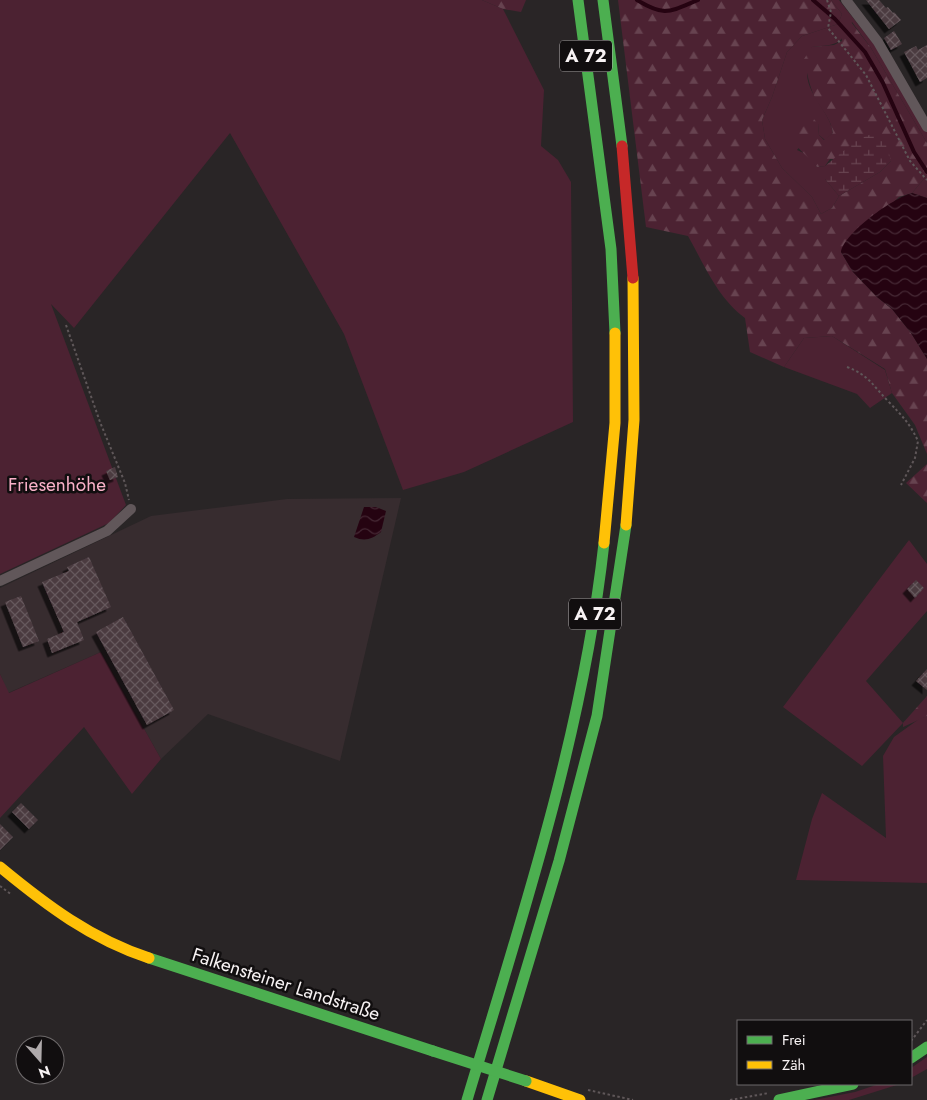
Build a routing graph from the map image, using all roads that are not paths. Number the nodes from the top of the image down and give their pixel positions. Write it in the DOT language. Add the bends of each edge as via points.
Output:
graph roads {
  1 [pos="578,0"];
  2 [pos="603,0"];
  3 [pos="846,0"];
  4 [pos="927,127"];
  5 [pos="131,509"];
  6 [pos="0,581"];
  7 [pos="0,867"];
  8 [pos="927,1047"];
  9 [pos="912,1057"];
  10 [pos="847,1085"];
  11 [pos="467,1100"];
  12 [pos="487,1100"];
  13 [pos="580,1100"];
  14 [pos="779,1100"];
  1 -- 11 [label="main road, A 72" via="611,249 615,423 610,494 600,583 578,710 541,853"];
  2 -- 12 [label="main road, A 72" via="616,96 634,326 634,420 620,583 597,714 559,857"];
  3 -- 4 [label="street" via="878,42"];
  5 -- 6 [label="street" via="107,532"];
  7 -- 13 [label="main road, Falkensteiner Landstraße, bridge" via="64,918 95,938 122,949"];
  8 -- 9 [label="main road"];
  10 -- 14 [label="main road"];
}
